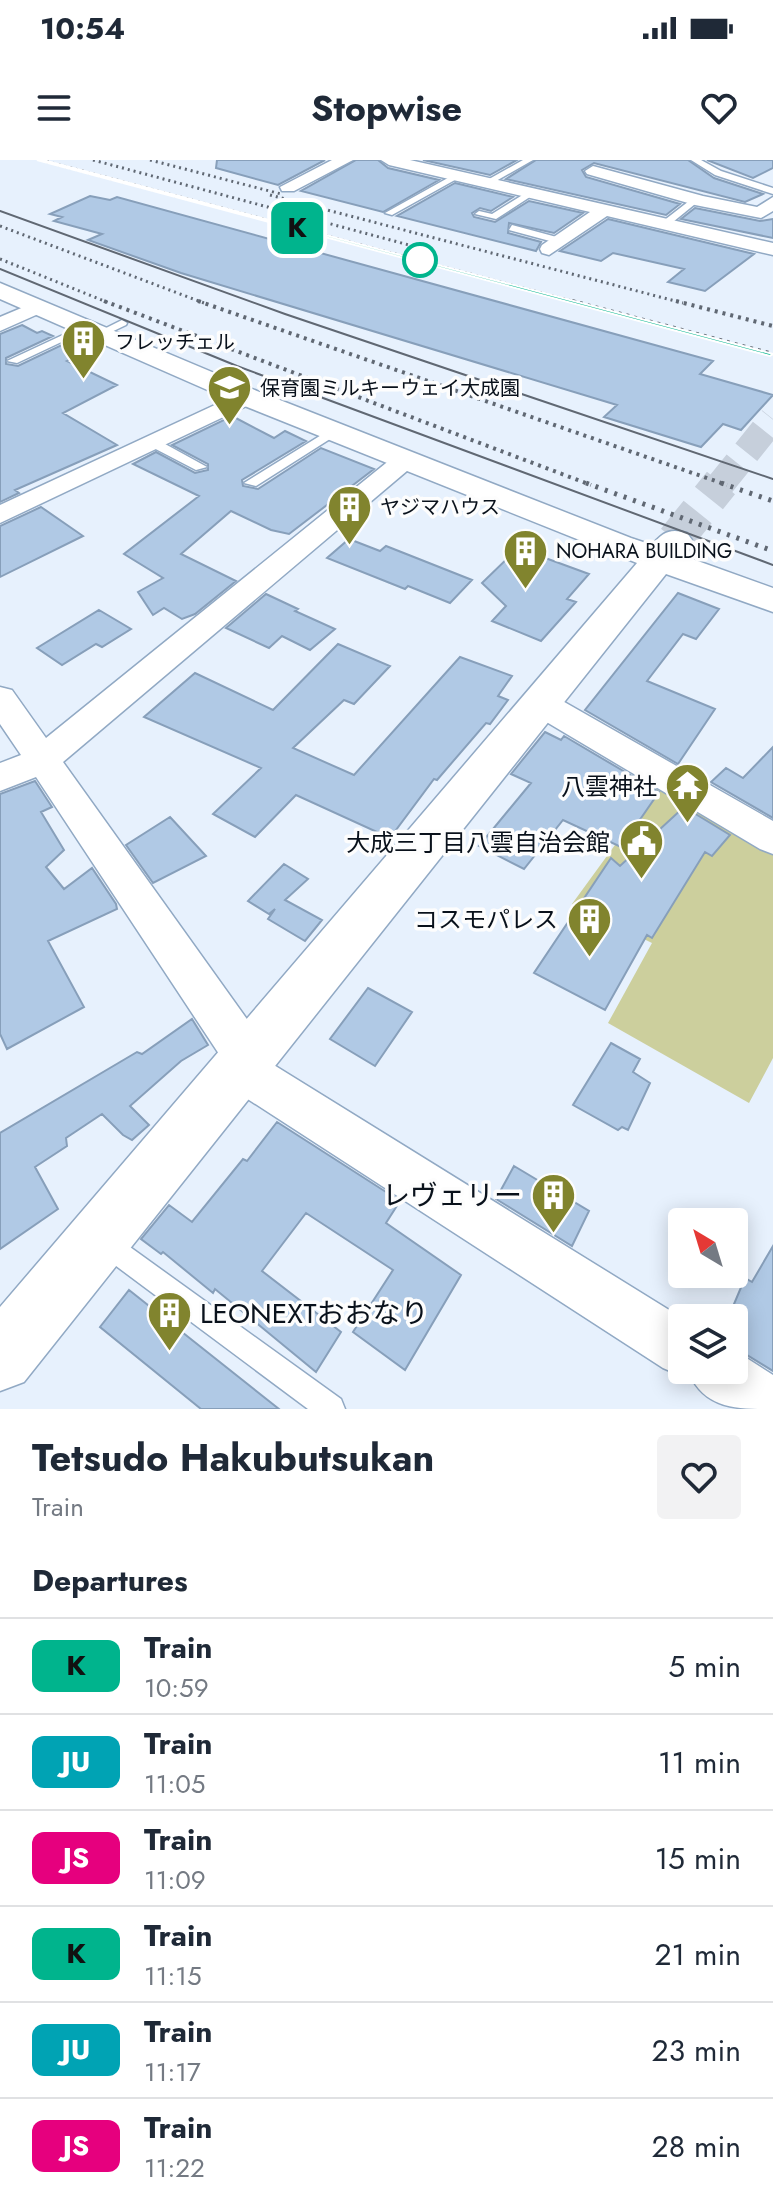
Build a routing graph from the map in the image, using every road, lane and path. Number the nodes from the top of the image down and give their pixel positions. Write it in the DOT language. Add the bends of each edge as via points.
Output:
graph roads {
  1 [pos="345,160"];
  2 [pos="389,160"];
  3 [pos="529,160"];
  4 [pos="695,160"];
  5 [pos="622,163"];
  6 [pos="458,176"];
  7 [pos="581,178"];
  8 [pos="486,183"];
  9 [pos="288,187"];
  10 [pos="773,191"];
  11 [pos="540,195"];
  12 [pos="696,200"];
  13 [pos="773,202"];
  14 [pos="604,210"];
  15 [pos="389,213"];
  16 [pos="479,214"];
  17 [pos="665,224"];
  18 [pos="512,228"];
  19 [pos="555,245"];
  20 [pos="773,249"];
  21 [pos="0,290"];
  22 [pos="38,307"];
  23 [pos="0,325"];
  24 [pos="102,328"];
  25 [pos="13,361"];
  26 [pos="247,397"];
  27 [pos="335,432"];
  28 [pos="152,442"];
  29 [pos="405,460"];
  30 [pos="201,467"];
  31 [pos="251,483"];
  32 [pos="0,515"];
  33 [pos="666,550"];
  34 [pos="771,597"];
  35 [pos="0,698"];
  36 [pos="540,703"];
  37 [pos="43,760"];
  38 [pos="0,778"];
  39 [pos="773,839"];
  40 [pos="244,1063"];
  41 [pos="99,1238"];
  42 [pos="668,1340"];
  43 [pos="0,1358"];
  44 [pos="737,1384"];
  45 [pos="773,1407"];
  46 [pos="331,1409"];
  1 -- 9 [label="street"];
  2 -- 6 [label="street"];
  3 -- 8 [label="lane"];
  4 -- 10 [label="lane"];
  5 -- 7 [label="street"];
  6 -- 8 [label="street"];
  6 -- 15 [label="lane"];
  7 -- 11 [label="street"];
  7 -- 12 [label="street"];
  8 -- 11 [label="street"];
  11 -- 14 [label="street"];
  11 -- 16 [label="lane" via="493,217"];
  12 -- 13 [label="street" via="761,213"];
  12 -- 17 [label="lane"];
  14 -- 17 [label="street"];
  14 -- 19 [label="street"];
  17 -- 20 [label="street"];
  18 -- 19 [label="lane"];
  21 -- 22 [label="street"];
  22 -- 23 [label="street"];
  22 -- 24 [label="street"];
  24 -- 25 [label="lane"];
  24 -- 26 [label="street"];
  26 -- 27 [label="street"];
  26 -- 28 [label="street"];
  27 -- 29 [label="street"];
  27 -- 31 [label="lane"];
  28 -- 30 [label="lane"];
  28 -- 32 [label="street"];
  29 -- 33 [label="street"];
  29 -- 37 [label="street"];
  33 -- 34 [label="street"];
  33 -- 36 [label="street"];
  35 -- 37 [label="street"];
  36 -- 39 [label="street"];
  36 -- 40 [label="street"];
  37 -- 38 [label="street"];
  37 -- 40 [label="street"];
  40 -- 41 [label="street"];
  40 -- 42 [label="street"];
  41 -- 43 [label="street"];
  41 -- 46 [label="lane"];
  44 -- 45 [label="street"];
}
